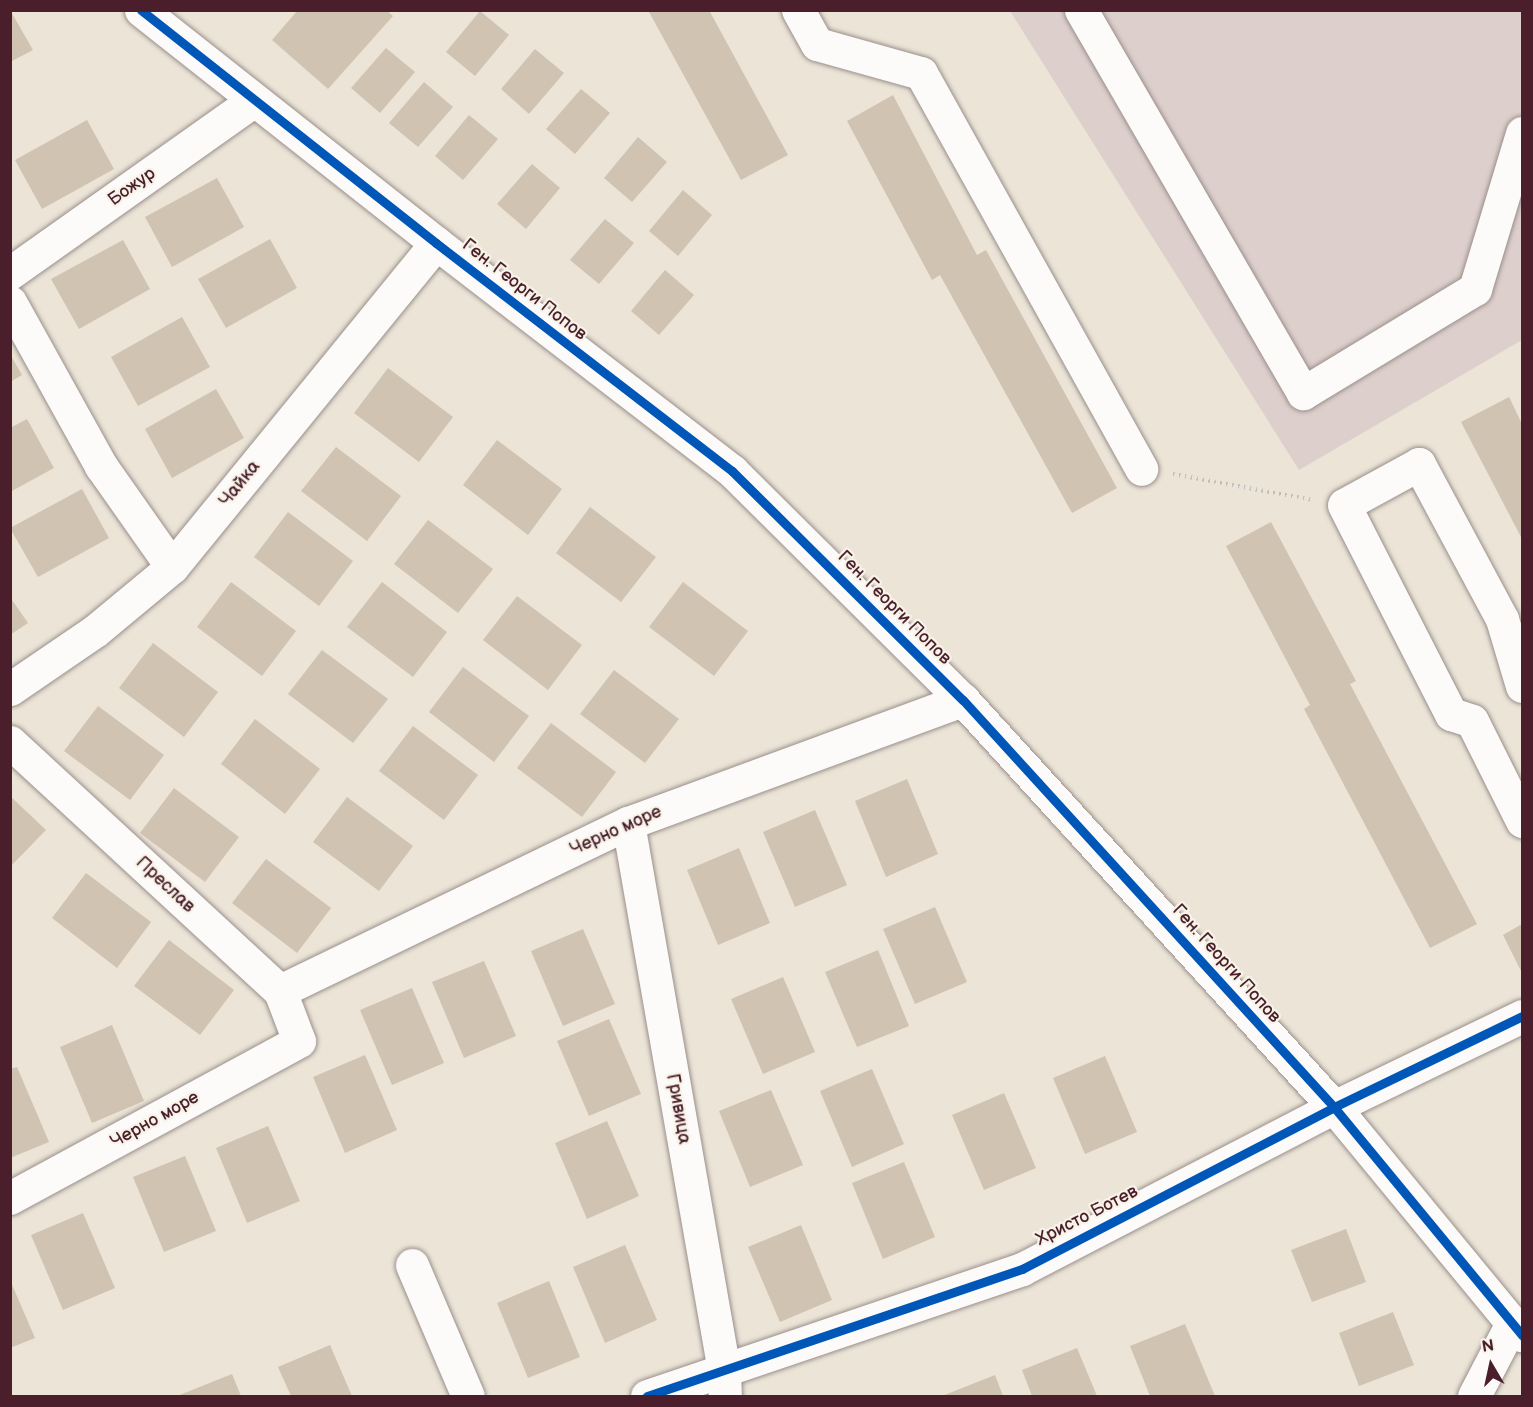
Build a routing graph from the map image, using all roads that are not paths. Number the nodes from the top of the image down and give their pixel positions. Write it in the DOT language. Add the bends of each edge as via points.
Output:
graph roads {
  1 [pos="141,10"];
  2 [pos="798,10"];
  3 [pos="1081,10"];
  4 [pos="253,101"];
  5 [pos="1522,132"];
  6 [pos="436,243"];
  7 [pos="10,273"];
  8 [pos="10,302"];
  9 [pos="1141,469"];
  10 [pos="172,567"];
  11 [pos="1522,686"];
  12 [pos="10,689"];
  13 [pos="963,700"];
  14 [pos="10,742"];
  15 [pos="1522,821"];
  16 [pos="628,823"];
  17 [pos="280,991"];
  18 [pos="1522,1016"];
  19 [pos="299,1041"];
  20 [pos="1335,1107"];
  21 [pos="10,1198"];
  22 [pos="412,1265"];
  23 [pos="1517,1329"];
  24 [pos="724,1384"];
  25 [pos="468,1396"];
  26 [pos="647,1396"];
  27 [pos="1474,1396"];
  1 -- 4 [label="street, Ген. Георги Попов"];
  2 -- 9 [label="street" via="818,44 921,73"];
  3 -- 5 [label="street" via="1303,393 1475,289"];
  4 -- 6 [label="street, Ген. Георги Попов"];
  4 -- 7 [label="street, Божур"];
  6 -- 10 [label="street, Чайка"];
  6 -- 13 [label="street, Ген. Георги Попов" via="732,471"];
  8 -- 10 [label="street" via="101,466"];
  10 -- 12 [label="street, Чайка" via="94,631"];
  11 -- 15 [label="street" via="1502,619 1419,464 1344,505 1451,714 1472,721"];
  13 -- 16 [label="street, Черно море"];
  13 -- 20 [label="street, Ген. Георги Попов"];
  14 -- 17 [label="street, Преслав"];
  16 -- 17 [label="street, Черно море"];
  16 -- 24 [label="street, Гривица"];
  17 -- 19 [label="street, Преслав"];
  18 -- 20 [label="street, Христо Ботев"];
  19 -- 21 [label="street, Черно море"];
  20 -- 23 [label="street, Ген. Георги Попов"];
  20 -- 24 [label="street, Христо Ботев" via="1022,1269"];
  22 -- 25 [label="street"];
  23 -- 27 [label="street"];
  24 -- 26 [label="street, Христо Ботев"];
}
